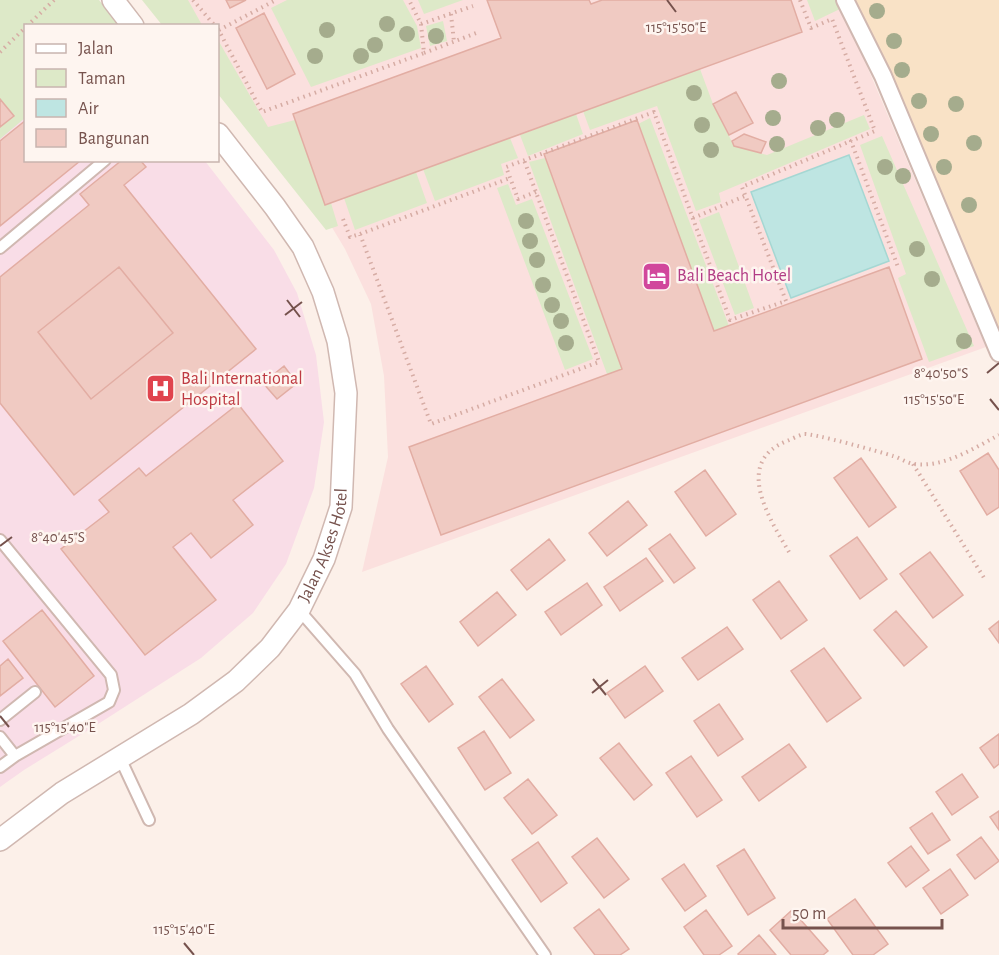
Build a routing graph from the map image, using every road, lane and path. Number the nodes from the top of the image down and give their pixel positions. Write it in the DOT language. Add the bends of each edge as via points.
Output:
graph roads {
  1 [pos="54,0"];
  2 [pos="113,0"];
  3 [pos="193,0"];
  4 [pos="276,0"];
  5 [pos="410,0"];
  6 [pos="801,0"];
  7 [pos="845,0"];
  8 [pos="473,6"];
  9 [pos="451,14"];
  10 [pos="28,24"];
  11 [pos="131,24"];
  12 [pos="214,24"];
  13 [pos="421,24"];
  14 [pos="219,27"];
  15 [pos="24,28"];
  16 [pos="219,32"];
  17 [pos="479,32"];
  18 [pos="454,42"];
  19 [pos="0,52"];
  20 [pos="424,52"];
  21 [pos="219,135"];
  22 [pos="851,141"];
  23 [pos="524,160"];
  24 [pos="103,162"];
  25 [pos="510,178"];
  26 [pos="536,192"];
  27 [pos="746,196"];
  28 [pos="693,218"];
  29 [pos="343,219"];
  30 [pos="360,234"];
  31 [pos="0,248"];
  32 [pos="897,267"];
  33 [pos="999,354"];
  34 [pos="999,435"];
  35 [pos="913,464"];
  36 [pos="0,540"];
  37 [pos="789,552"];
  38 [pos="986,581"];
  39 [pos="299,610"];
  40 [pos="35,692"];
  41 [pos="0,720"];
  42 [pos="0,737"];
  43 [pos="15,756"];
  44 [pos="120,758"];
  45 [pos="0,767"];
  46 [pos="149,820"];
  47 [pos="0,840"];
  48 [pos="545,955"];
  1 -- 10 [label="path"];
  2 -- 11 [label="street"];
  3 -- 12 [label="path"];
  4 -- 14 [label="path"];
  5 -- 13 [label="path"];
  6 -- 22 [label="path" via="811,28 832,19 875,131"];
  7 -- 33 [label="street" via="883,76"];
  8 -- 9 [label="path"];
  9 -- 13 [label="path"];
  9 -- 18 [label="path"];
  13 -- 20 [label="path"];
  15 -- 19 [label="path"];
  16 -- 20 [label="path" via="262,112"];
  17 -- 18 [label="path"];
  18 -- 20 [label="path"];
  21 -- 39 [label="street, Jalan Akses Hotel" via="303,247 323,292 338,341 346,393 340,507 324,560"];
  22 -- 27 [label="path" via="742,187"];
  22 -- 32 [label="path"];
  23 -- 25 [label="path" via="506,166"];
  23 -- 26 [label="path"];
  23 -- 28 [label="path" via="654,112"];
  24 -- 31 [label="lane"];
  25 -- 26 [label="path" via="518,199"];
  25 -- 30 [label="path"];
  26 -- 30 [label="path" via="598,362 431,424"];
  27 -- 28 [label="path"];
  27 -- 28 [label="path" via="786,301 730,320"];
  29 -- 30 [label="path" via="350,237"];
  34 -- 35 [label="path" via="938,464"];
  35 -- 37 [label="path" via="805,434 774,446 762,458 758,484 767,514"];
  35 -- 38 [label="path"];
  36 -- 43 [label="lane" via="111,675 114,690 109,702"];
  39 -- 44 [label="street, Jalan Akses Hotel" via="270,648 236,681"];
  39 -- 48 [label="lane" via="355,674 388,729"];
  40 -- 41 [label="lane"];
  42 -- 43 [label="lane"];
  43 -- 45 [label="lane"];
  44 -- 46 [label="lane"];
  44 -- 47 [label="street, Jalan Akses Hotel" via="62,793"];
}
